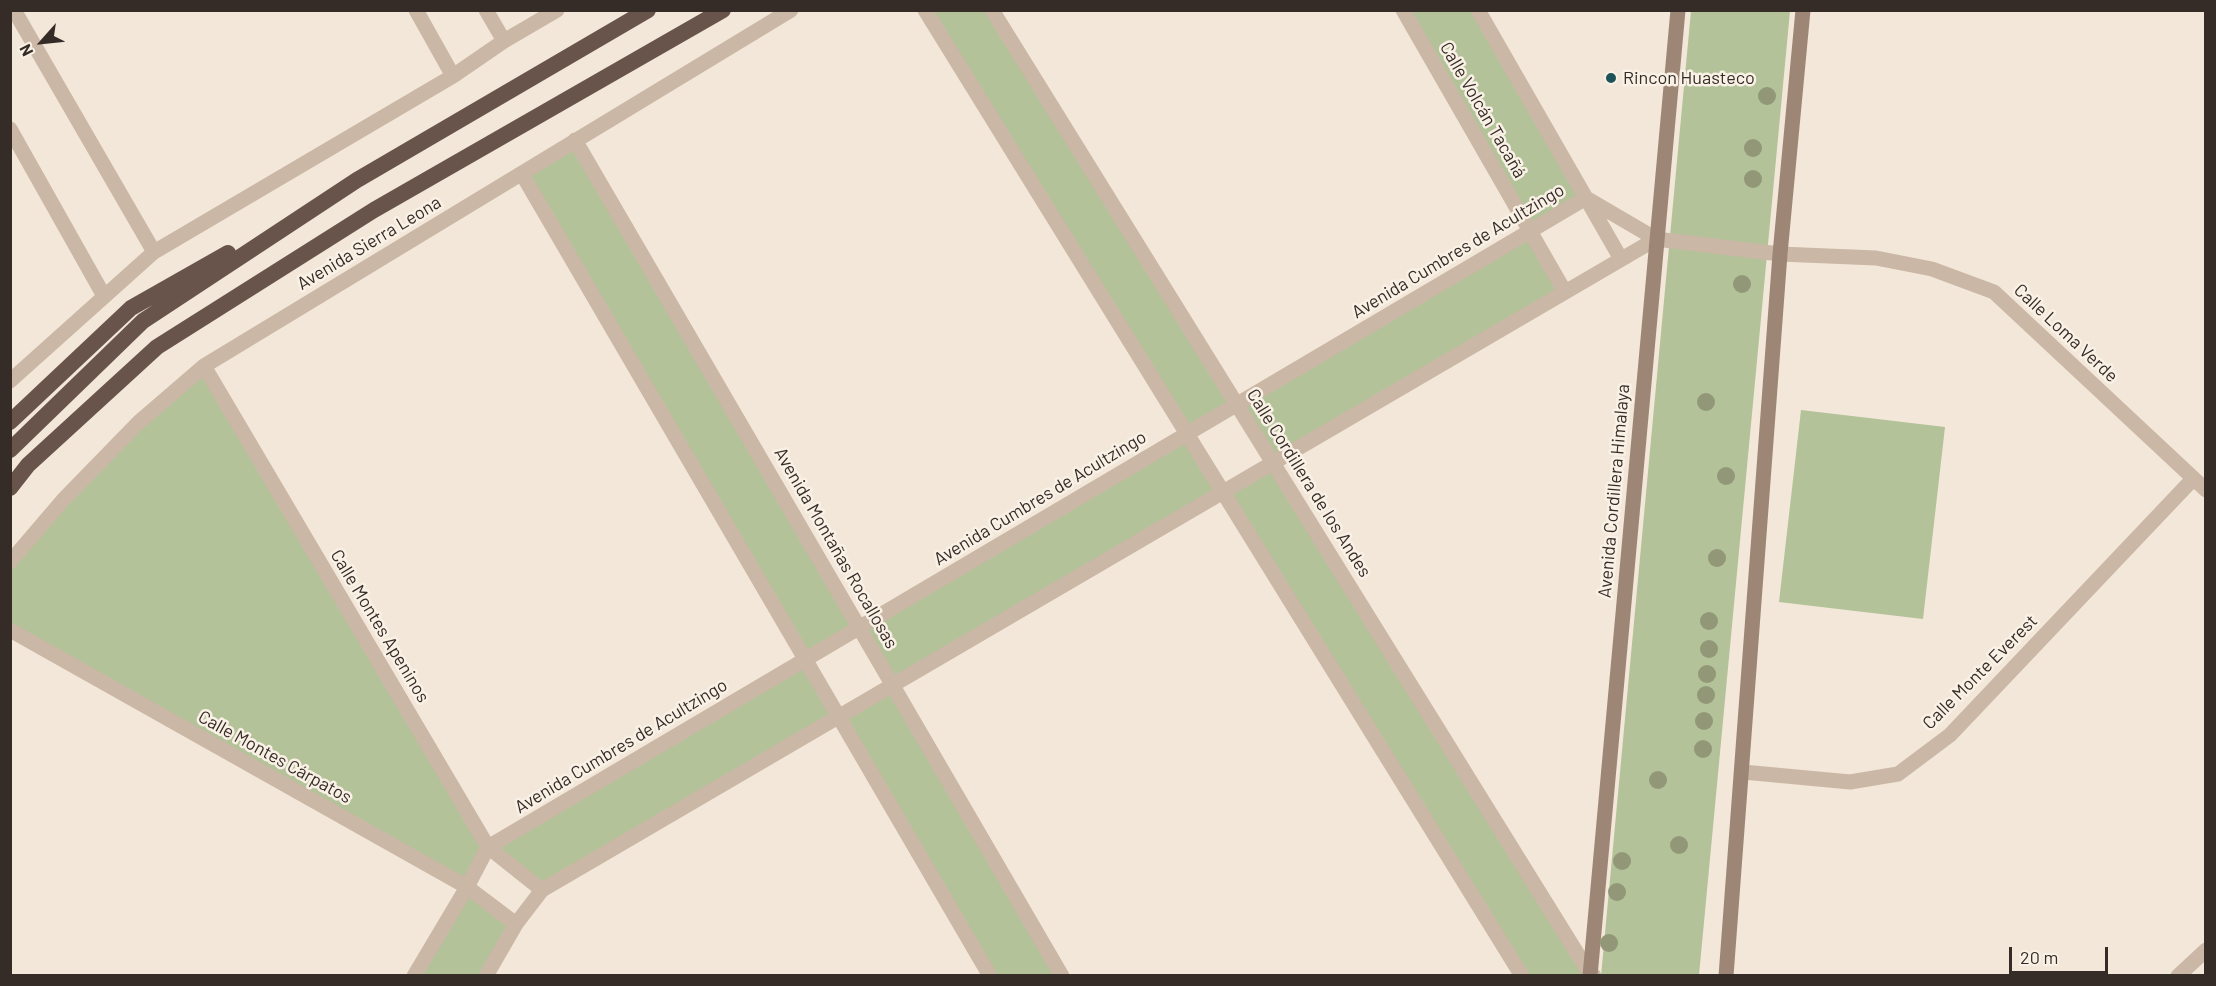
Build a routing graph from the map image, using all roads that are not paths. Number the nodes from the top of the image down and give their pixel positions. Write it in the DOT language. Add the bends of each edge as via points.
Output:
graph roads {
  1 [pos="14,10"];
  2 [pos="416,10"];
  3 [pos="486,10"];
  4 [pos="557,10"];
  5 [pos="648,10"];
  6 [pos="723,10"];
  7 [pos="791,10"];
  8 [pos="925,10"];
  9 [pos="992,10"];
  10 [pos="1403,10"];
  11 [pos="1478,10"];
  12 [pos="1678,10"];
  13 [pos="1803,10"];
  14 [pos="504,41"];
  15 [pos="453,76"];
  16 [pos="10,129"];
  17 [pos="575,140"];
  18 [pos="522,174"];
  19 [pos="357,180"];
  20 [pos="1586,198"];
  21 [pos="1530,231"];
  22 [pos="1656,239"];
  23 [pos="154,252"];
  24 [pos="1780,254"];
  25 [pos="1622,259"];
  26 [pos="1565,292"];
  27 [pos="104,296"];
  28 [pos="204,366"];
  29 [pos="10,381"];
  30 [pos="1237,404"];
  31 [pos="10,422"];
  32 [pos="1187,434"];
  33 [pos="10,450"];
  34 [pos="1273,463"];
  35 [pos="2193,479"];
  36 [pos="10,488"];
  37 [pos="2205,490"];
  38 [pos="1223,492"];
  39 [pos="10,562"];
  40 [pos="860,627"];
  41 [pos="10,630"];
  42 [pos="806,660"];
  43 [pos="893,684"];
  44 [pos="839,716"];
  45 [pos="1743,772"];
  46 [pos="488,847"];
  47 [pos="467,887"];
  48 [pos="542,890"];
  49 [pos="516,924"];
  50 [pos="2205,950"];
  51 [pos="414,975"];
  52 [pos="486,975"];
  53 [pos="990,975"];
  54 [pos="1061,975"];
  55 [pos="1522,975"];
  56 [pos="1592,975"];
  57 [pos="1726,975"];
  58 [pos="2178,975"];
  1 -- 23 [label="street"];
  2 -- 15 [label="street"];
  3 -- 14 [label="street"];
  4 -- 14 [label="street"];
  5 -- 19 [label="highway"];
  6 -- 36 [label="highway, Avenida Sierra Leona" via="374,210 157,347 28,465"];
  7 -- 17 [label="street, Avenida Sierra Leona"];
  8 -- 32 [label="street"];
  9 -- 30 [label="street, Calle Cordillera de los Andes"];
  10 -- 21 [label="street, Calle Volcán Tacañá"];
  11 -- 20 [label="street"];
  12 -- 22 [label="main road, Avenida Cordillera Himalaya"];
  13 -- 24 [label="main road"];
  14 -- 15 [label="street"];
  15 -- 23 [label="street"];
  16 -- 27 [label="street"];
  17 -- 18 [label="street, Avenida Sierra Leona"];
  17 -- 40 [label="street, Avenida Montañas Rocallosas"];
  18 -- 28 [label="street, Avenida Sierra Leona"];
  18 -- 42 [label="street"];
  19 -- 31 [label="highway" via="131,308"];
  19 -- 33 [label="highway" via="143,321"];
  20 -- 21 [label="street, Avenida Cumbres de Acultzingo"];
  20 -- 22 [label="street, Avenida Cumbres de Acultzingo"];
  20 -- 25 [label="street"];
  21 -- 26 [label="street, Calle Volcán Tacañá"];
  21 -- 30 [label="street, Avenida Cumbres de Acultzingo"];
  22 -- 24 [label="street, Calle Loma Verde"];
  22 -- 25 [label="street"];
  22 -- 56 [label="main road, Avenida Cordillera Himalaya"];
  23 -- 27 [label="street"];
  24 -- 35 [label="street, Calle Loma Verde" via="1876,258 1932,268 1994,292"];
  24 -- 45 [label="main road"];
  25 -- 26 [label="street"];
  26 -- 34 [label="street"];
  27 -- 29 [label="street"];
  28 -- 39 [label="street, Avenida Sierra Leona" via="139,422 63,500"];
  28 -- 46 [label="street, Calle Montes Apeninos"];
  30 -- 32 [label="street, Avenida Cumbres de Acultzingo"];
  30 -- 34 [label="street, Calle Cordillera de los Andes"];
  32 -- 38 [label="street"];
  32 -- 40 [label="street, Avenida Cumbres de Acultzingo"];
  34 -- 38 [label="street"];
  34 -- 56 [label="street, Calle Cordillera de los Andes"];
  35 -- 37 [label="street, Calle Loma Verde"];
  35 -- 45 [label="street, Calle Monte Everest" via="1950,735 1898,774 1850,782"];
  38 -- 43 [label="street"];
  38 -- 55 [label="street"];
  40 -- 42 [label="street, Avenida Cumbres de Acultzingo"];
  40 -- 43 [label="street, Avenida Montañas Rocallosas"];
  41 -- 47 [label="street, Calle Montes Cárpatos"];
  42 -- 44 [label="street"];
  42 -- 46 [label="street, Avenida Cumbres de Acultzingo"];
  43 -- 44 [label="street"];
  43 -- 54 [label="street, Avenida Montañas Rocallosas"];
  44 -- 48 [label="street"];
  44 -- 53 [label="street"];
  45 -- 57 [label="main road"];
  46 -- 47 [label="street"];
  46 -- 48 [label="street, Calle Montes Apeninos"];
  47 -- 49 [label="street, Calle Montes Cárpatos"];
  47 -- 51 [label="street"];
  48 -- 49 [label="street"];
  49 -- 52 [label="street"];
  50 -- 58 [label="street"];
}
